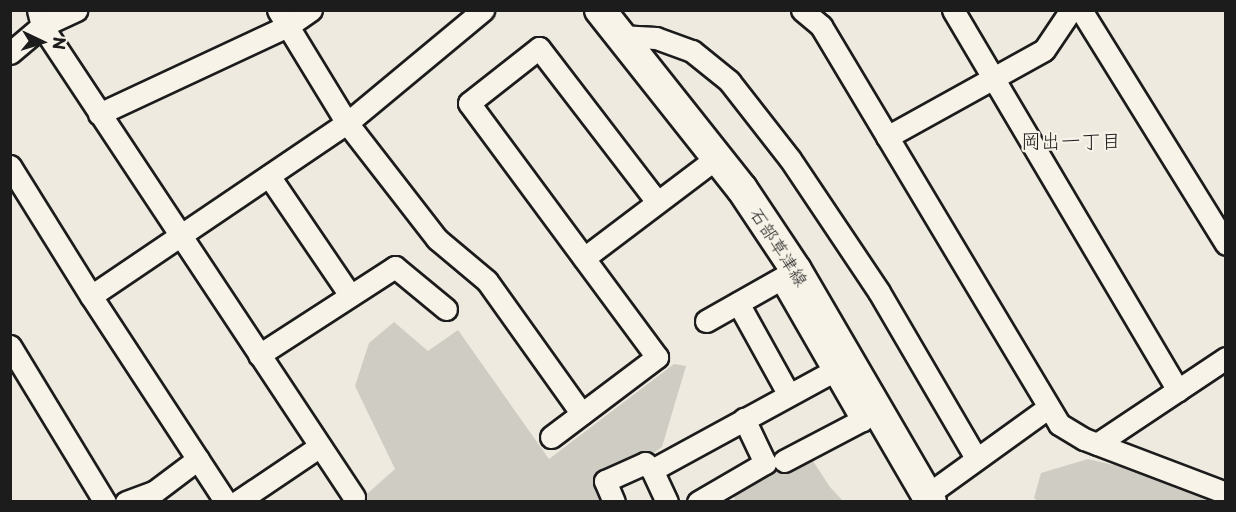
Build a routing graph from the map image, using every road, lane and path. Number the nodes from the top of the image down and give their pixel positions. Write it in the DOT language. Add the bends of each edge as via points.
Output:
graph roads {
  1 [pos="76,10"];
  2 [pos="311,10"];
  3 [pos="483,10"];
  4 [pos="600,10"];
  5 [pos="802,10"];
  6 [pos="953,10"];
  7 [pos="1071,10"];
  8 [pos="1081,10"];
  9 [pos="40,18"];
  10 [pos="283,18"];
  11 [pos="619,36"];
  12 [pos="10,53"];
  13 [pos="994,78"];
  14 [pos="99,114"];
  15 [pos="347,123"];
  16 [pos="887,137"];
  17 [pos="716,158"];
  18 [pos="10,166"];
  19 [pos="269,176"];
  20 [pos="657,202"];
  21 [pos="180,236"];
  22 [pos="1226,243"];
  23 [pos="584,258"];
  24 [pos="788,274"];
  25 [pos="91,296"];
  26 [pos="350,296"];
  27 [pos="738,303"];
  28 [pos="446,309"];
  29 [pos="706,321"];
  30 [pos="10,346"];
  31 [pos="259,355"];
  32 [pos="1226,358"];
  33 [pos="842,366"];
  34 [pos="1178,390"];
  35 [pos="789,395"];
  36 [pos="1049,407"];
  37 [pos="582,414"];
  38 [pos="744,419"];
  39 [pos="551,437"];
  40 [pos="1097,444"];
  41 [pos="320,446"];
  42 [pos="976,458"];
  43 [pos="198,459"];
  44 [pos="784,461"];
  45 [pos="652,470"];
  46 [pos="1226,493"];
  47 [pos="354,497"];
  48 [pos="929,498"];
  49 [pos="105,501"];
  50 [pos="126,501"];
  51 [pos="226,501"];
  52 [pos="237,501"];
  53 [pos="614,501"];
  54 [pos="667,501"];
  55 [pos="698,501"];
  1 -- 9 [label="street"];
  2 -- 10 [label="street"];
  3 -- 15 [label="street"];
  4 -- 11 [label="main road, 石部草津線"];
  5 -- 16 [label="street" via="821,26"];
  6 -- 13 [label="street"];
  7 -- 13 [label="street" via="1044,50"];
  8 -- 22 [label="street"];
  9 -- 12 [label="street"];
  9 -- 14 [label="street"];
  10 -- 14 [label="street"];
  10 -- 15 [label="street"];
  11 -- 17 [label="main road, 石部草津線"];
  11 -- 42 [label="street" via="656,38 692,51 729,81 790,159 872,283"];
  13 -- 16 [label="street"];
  13 -- 34 [label="street"];
  14 -- 21 [label="street"];
  15 -- 19 [label="street"];
  15 -- 37 [label="street" via="437,239 487,281"];
  16 -- 36 [label="street"];
  17 -- 20 [label="street"];
  17 -- 24 [label="main road, 石部草津線" via="741,189"];
  18 -- 25 [label="street"];
  19 -- 21 [label="street"];
  19 -- 26 [label="street"];
  20 -- 23 [label="street"];
  20 -- 23 [label="street" via="539,48 469,103"];
  21 -- 25 [label="street"];
  21 -- 31 [label="street"];
  23 -- 37 [label="street" via="657,357"];
  24 -- 27 [label="street"];
  24 -- 33 [label="main road, 石部草津線"];
  25 -- 43 [label="street"];
  26 -- 28 [label="street" via="395,267"];
  26 -- 31 [label="street"];
  27 -- 29 [label="street"];
  27 -- 35 [label="street"];
  30 -- 49 [label="street"];
  31 -- 41 [label="street"];
  32 -- 34 [label="street"];
  33 -- 35 [label="street"];
  33 -- 44 [label="street" via="862,420"];
  33 -- 48 [label="main road, 石部草津線"];
  34 -- 40 [label="street"];
  35 -- 38 [label="street"];
  36 -- 40 [label="street" via="1059,424"];
  36 -- 42 [label="street"];
  37 -- 39 [label="street"];
  38 -- 45 [label="street"];
  38 -- 55 [label="street" via="765,463"];
  40 -- 46 [label="street"];
  41 -- 47 [label="street"];
  41 -- 52 [label="street"];
  42 -- 48 [label="street"];
  43 -- 50 [label="street" via="153,492"];
  43 -- 51 [label="street"];
  45 -- 53 [label="street" via="645,463 605,481"];
  45 -- 54 [label="street"];
}
